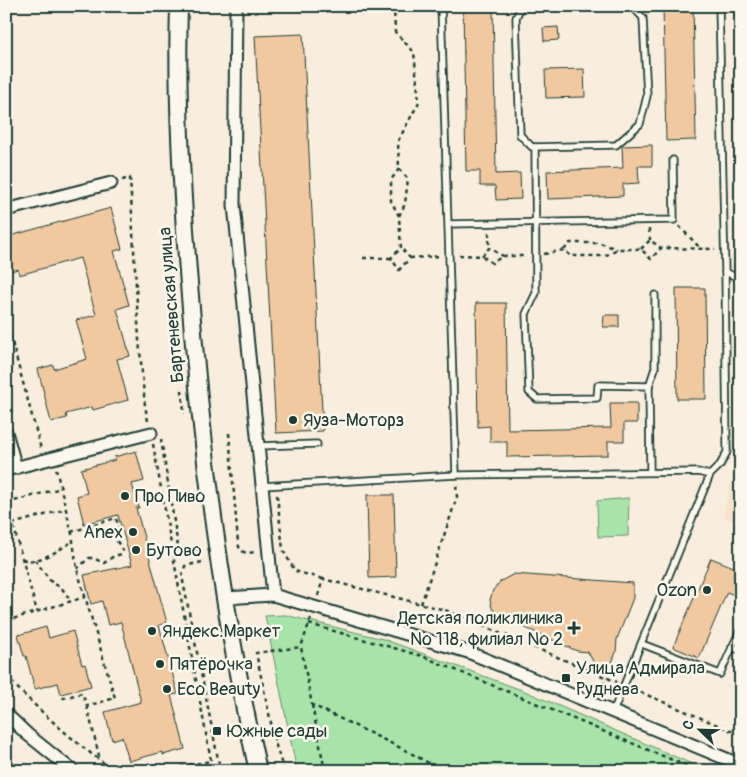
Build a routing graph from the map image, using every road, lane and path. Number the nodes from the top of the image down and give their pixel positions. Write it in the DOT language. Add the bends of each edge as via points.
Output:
graph roads {
  1 [pos="179,6"];
  2 [pos="236,6"];
  3 [pos="394,6"];
  4 [pos="441,6"];
  5 [pos="521,6"];
  6 [pos="632,6"];
  7 [pos="719,6"];
  8 [pos="535,147"];
  9 [pos="673,160"];
  10 [pos="399,169"];
  11 [pos="111,183"];
  12 [pos="6,210"];
  13 [pos="400,216"];
  14 [pos="674,220"];
  15 [pos="535,223"];
  16 [pos="449,224"];
  17 [pos="489,224"];
  18 [pos="401,248"];
  19 [pos="489,248"];
  20 [pos="661,248"];
  21 [pos="617,249"];
  22 [pos="641,249"];
  23 [pos="700,249"];
  24 [pos="724,249"];
  25 [pos="564,250"];
  26 [pos="450,255"];
  27 [pos="482,256"];
  28 [pos="503,256"];
  29 [pos="535,256"];
  30 [pos="363,258"];
  31 [pos="391,258"];
  32 [pos="410,258"];
  33 [pos="725,272"];
  34 [pos="741,279"];
  35 [pos="655,295"];
  36 [pos="6,320"];
  37 [pos="648,386"];
  38 [pos="6,432"];
  39 [pos="229,433"];
  40 [pos="156,434"];
  41 [pos="317,444"];
  42 [pos="258,446"];
  43 [pos="49,459"];
  44 [pos="11,469"];
  45 [pos="650,472"];
  46 [pos="456,475"];
  47 [pos="710,475"];
  48 [pos="276,485"];
  49 [pos="262,486"];
  50 [pos="61,488"];
  51 [pos="6,503"];
  52 [pos="66,509"];
  53 [pos="12,524"];
  54 [pos="71,532"];
  55 [pos="73,541"];
  56 [pos="238,543"];
  57 [pos="217,546"];
  58 [pos="283,550"];
  59 [pos="270,551"];
  60 [pos="173,554"];
  61 [pos="179,554"];
  62 [pos="22,558"];
  63 [pos="35,560"];
  64 [pos="202,562"];
  65 [pos="77,569"];
  66 [pos="323,579"];
  67 [pos="273,595"];
  68 [pos="85,597"];
  69 [pos="225,598"];
  70 [pos="71,601"];
  71 [pos="421,604"];
  72 [pos="314,607"];
  73 [pos="37,612"];
  74 [pos="6,621"];
  75 [pos="308,624"];
  76 [pos="741,628"];
  77 [pos="6,636"];
  78 [pos="642,644"];
  79 [pos="301,647"];
  80 [pos="732,647"];
  81 [pos="741,651"];
  82 [pos="6,661"];
  83 [pos="6,676"];
  84 [pos="625,685"];
  85 [pos="60,699"];
  86 [pos="312,705"];
  87 [pos="87,706"];
  88 [pos="613,712"];
  89 [pos="6,714"];
  90 [pos="741,735"];
  91 [pos="100,761"];
  92 [pos="219,764"];
  93 [pos="741,765"];
  94 [pos="73,771"];
  95 [pos="115,771"];
  96 [pos="168,771"];
  97 [pos="258,771"];
  98 [pos="284,771"];
  99 [pos="325,771"];
  100 [pos="443,771"];
  101 [pos="699,771"];
  1 -- 57 [label="main road, Бартеневская улица" via="182,199 194,353"];
  2 -- 42 [label="street" via="234,206"];
  3 -- 10 [label="path" via="396,32 414,52 419,102 398,141"];
  4 -- 16 [label="lane"];
  5 -- 8 [label="lane" via="516,18 520,135"];
  6 -- 8 [label="lane" via="643,18 647,96 640,124 616,145"];
  7 -- 24 [label="lane"];
  8 -- 15 [label="lane"];
  9 -- 14 [label="lane"];
  10 -- 13 [label="path" via="408,178"];
  10 -- 13 [label="path" via="391,180 391,201"];
  11 -- 12 [label="street"];
  11 -- 40 [label="path" via="130,178 144,406"];
  13 -- 18 [label="path"];
  14 -- 15 [label="lane"];
  14 -- 23 [label="path"];
  15 -- 17 [label="lane"];
  15 -- 29 [label="lane"];
  16 -- 17 [label="lane"];
  16 -- 26 [label="lane"];
  17 -- 19 [label="path"];
  18 -- 31 [label="path"];
  18 -- 32 [label="path"];
  19 -- 27 [label="path"];
  19 -- 28 [label="path"];
  20 -- 22 [label="path" via="650,240"];
  20 -- 22 [label="path" via="651,259"];
  20 -- 23 [label="path"];
  21 -- 22 [label="path"];
  21 -- 25 [label="path" via="605,256 571,256"];
  21 -- 25 [label="path" via="600,243 570,243"];
  23 -- 24 [label="path"];
  24 -- 33 [label="lane"];
  25 -- 29 [label="path"];
  26 -- 27 [label="path"];
  26 -- 32 [label="path"];
  26 -- 46 [label="lane"];
  27 -- 28 [label="path" via="492,263"];
  28 -- 29 [label="path"];
  29 -- 37 [label="lane" via="536,293 526,314 529,392 537,398 597,398 598,385"];
  30 -- 31 [label="path"];
  31 -- 32 [label="path" via="400,270"];
  33 -- 34 [label="lane"];
  33 -- 47 [label="lane" via="727,452"];
  35 -- 37 [label="lane" via="655,368"];
  36 -- 43 [label="path"];
  37 -- 45 [label="lane"];
  38 -- 44 [label="street"];
  39 -- 56 [label="path"];
  40 -- 43 [label="street"];
  40 -- 60 [label="path"];
  40 -- 61 [label="path"];
  41 -- 42 [label="lane"];
  42 -- 49 [label="street"];
  43 -- 44 [label="street"];
  43 -- 50 [label="path"];
  45 -- 46 [label="lane"];
  45 -- 47 [label="lane"];
  46 -- 48 [label="lane"];
  46 -- 71 [label="path" via="457,497"];
  47 -- 78 [label="lane"];
  48 -- 49 [label="lane"];
  48 -- 58 [label="path"];
  49 -- 59 [label="street"];
  50 -- 51 [label="path"];
  50 -- 52 [label="path"];
  51 -- 53 [label="path"];
  52 -- 53 [label="path"];
  52 -- 54 [label="path"];
  53 -- 62 [label="path"];
  54 -- 55 [label="path"];
  54 -- 65 [label="path" via="116,518 119,528 116,538 123,551 104,563 89,558"];
  55 -- 63 [label="path"];
  55 -- 65 [label="path"];
  56 -- 57 [label="path"];
  56 -- 59 [label="path" via="240,550 246,553"];
  57 -- 61 [label="path"];
  57 -- 69 [label="main road, Бартеневская улица"];
  58 -- 59 [label="path"];
  58 -- 66 [label="path" via="295,571"];
  59 -- 67 [label="street"];
  60 -- 61 [label="path"];
  60 -- 96 [label="path" via="210,761"];
  62 -- 63 [label="path"];
  62 -- 73 [label="path"];
  63 -- 70 [label="path"];
  64 -- 92 [label="path" via="185,566 182,576"];
  65 -- 68 [label="path"];
  66 -- 71 [label="path"];
  66 -- 72 [label="path"];
  67 -- 69 [label="street"];
  67 -- 72 [label="street"];
  68 -- 70 [label="path"];
  68 -- 87 [label="path" via="115,698"];
  69 -- 97 [label="main road, Бартеневская улица"];
  70 -- 73 [label="path"];
  71 -- 84 [label="path" via="445,610"];
  72 -- 75 [label="path"];
  72 -- 88 [label="street" via="468,652"];
  73 -- 74 [label="path"];
  75 -- 79 [label="path"];
  75 -- 101 [label="path" via="422,656"];
  76 -- 80 [label="lane"];
  77 -- 82 [label="path" via="12,660"];
  78 -- 80 [label="lane" via="720,674"];
  78 -- 84 [label="lane"];
  79 -- 86 [label="path"];
  79 -- 98 [label="path" via="256,653"];
  80 -- 81 [label="lane"];
  83 -- 91 [label="path"];
  84 -- 88 [label="lane"];
  84 -- 90 [label="path"];
  85 -- 87 [label="path" via="82,693"];
  86 -- 99 [label="path"];
  86 -- 100 [label="path"];
  87 -- 91 [label="path"];
  88 -- 93 [label="street"];
  89 -- 94 [label="street"];
  91 -- 95 [label="path"];
}
